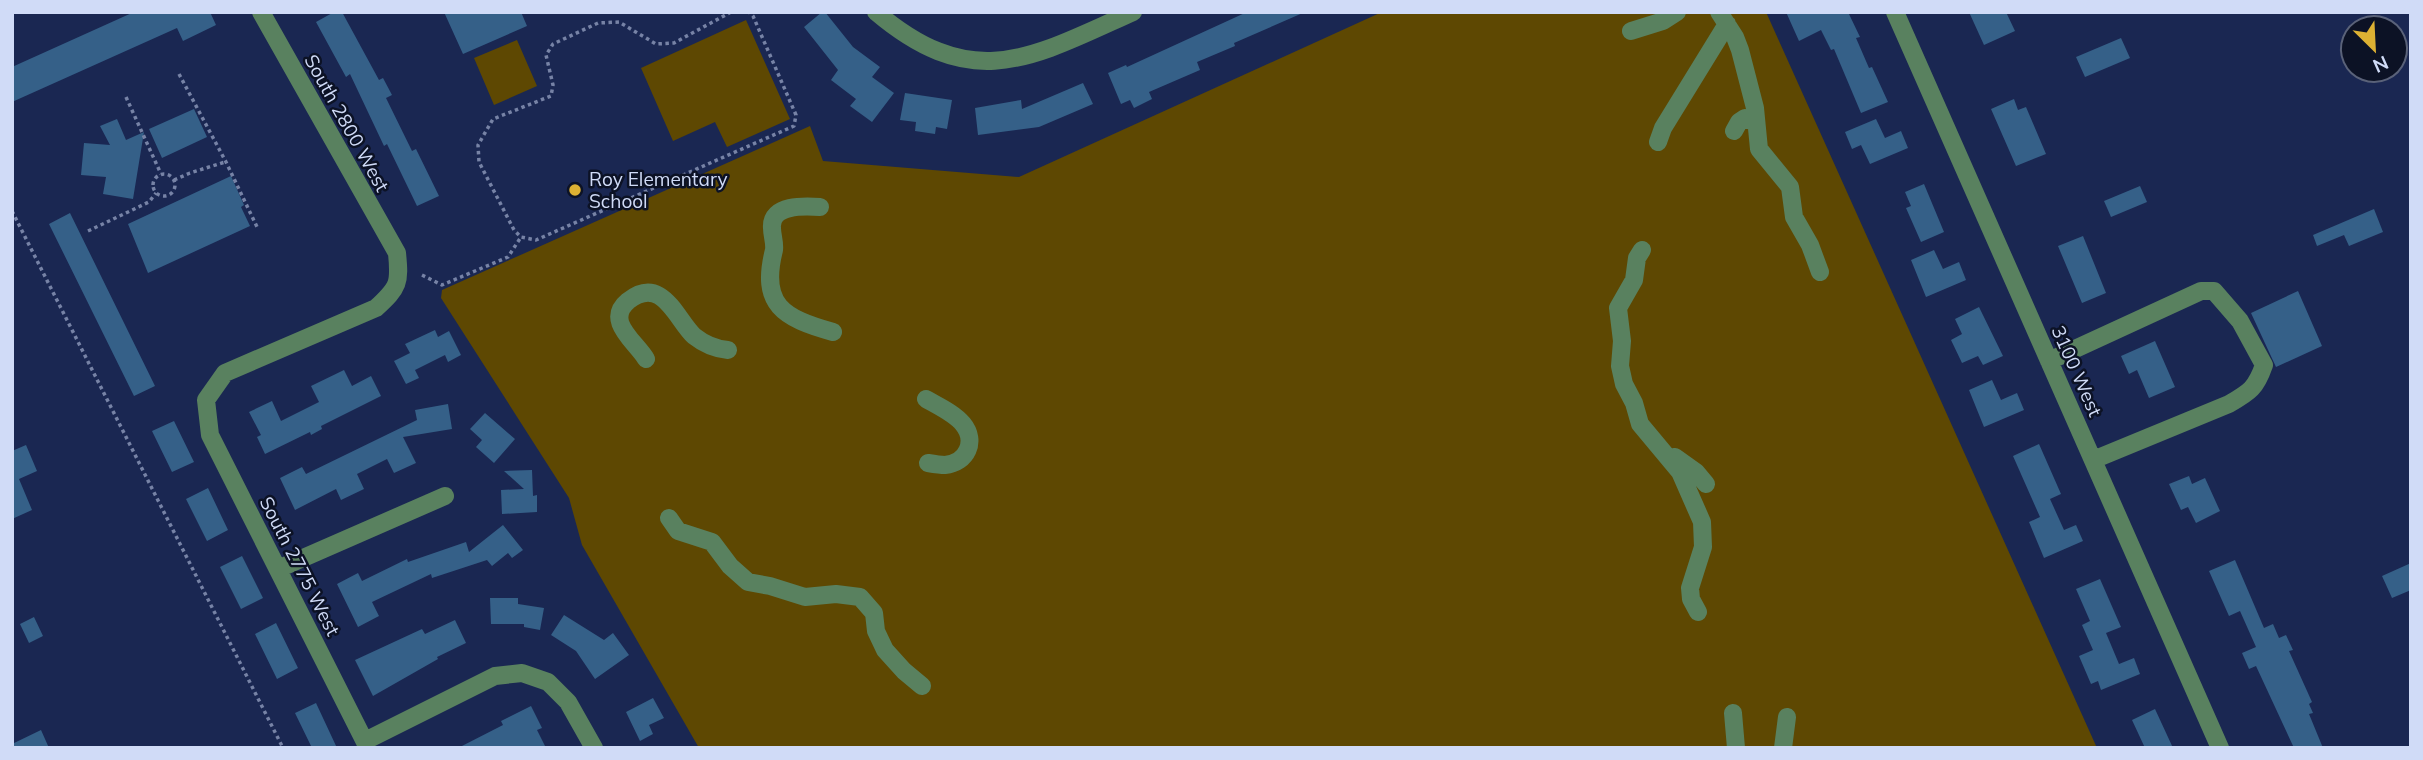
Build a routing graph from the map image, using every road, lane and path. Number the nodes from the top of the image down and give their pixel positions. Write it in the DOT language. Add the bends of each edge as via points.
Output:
graph roads {
  1 [pos="261,12"];
  2 [pos="731,12"];
  3 [pos="749,12"];
  4 [pos="876,12"];
  5 [pos="1133,12"];
  6 [pos="1677,12"];
  7 [pos="1895,12"];
  8 [pos="1723,18"];
  9 [pos="1631,31"];
  10 [pos="179,74"];
  11 [pos="125,97"];
  12 [pos="1756,123"];
  13 [pos="1734,131"];
  14 [pos="1658,142"];
  15 [pos="226,162"];
  16 [pos="161,174"];
  17 [pos="174,180"];
  18 [pos="156,193"];
  19 [pos="820,207"];
  20 [pos="12,211"];
  21 [pos="258,229"];
  22 [pos="88,231"];
  23 [pos="522,237"];
  24 [pos="1642,250"];
  25 [pos="1820,272"];
  26 [pos="422,275"];
  27 [pos="833,332"];
  28 [pos="729,350"];
  29 [pos="646,359"];
  30 [pos="2049,361"];
  31 [pos="926,399"];
  32 [pos="206,400"];
  33 [pos="2093,460"];
  34 [pos="928,463"];
  35 [pos="445,496"];
  36 [pos="669,518"];
  37 [pos="278,569"];
  38 [pos="1698,612"];
  39 [pos="922,685"];
  40 [pos="1732,713"];
  41 [pos="1787,717"];
  42 [pos="367,745"];
  43 [pos="283,748"];
  44 [pos="594,748"];
  45 [pos="1736,748"];
  46 [pos="1783,748"];
  47 [pos="2220,748"];
  1 -- 32 [label="street, South 2800 West" via="397,253 400,280 376,307 225,373"];
  2 -- 23 [label="path" via="674,43 656,44 619,22 598,23 552,44 546,55 551,96 492,119 478,145 479,162"];
  3 -- 23 [label="path" via="796,115 794,126 536,240"];
  4 -- 5 [label="street" via="928,48 972,62 1014,60"];
  6 -- 9 [label="street"];
  7 -- 30 [label="street, 3100 West"];
  8 -- 12 [label="street" via="1740,50"];
  8 -- 14 [label="street"];
  10 -- 15 [label="path"];
  11 -- 16 [label="path"];
  12 -- 13 [label="street" via="1745,118"];
  12 -- 25 [label="street" via="1759,149 1790,187 1794,217"];
  15 -- 17 [label="path"];
  15 -- 21 [label="path"];
  16 -- 17 [label="path"];
  16 -- 18 [label="path" via="153,181"];
  17 -- 18 [label="path" via="169,195"];
  18 -- 22 [label="path" via="149,202"];
  19 -- 27 [label="street" via="795,207 776,215 768,273 770,288 782,309 797,321"];
  20 -- 43 [label="path"];
  23 -- 26 [label="path" via="508,257 442,285"];
  24 -- 38 [label="street" via="1634,280 1618,308 1620,366 1640,424 1695,478 1704,530 1702,555 1690,588"];
  28 -- 29 [label="street" via="703,342 671,304 648,294 630,300 620,321 624,334"];
  30 -- 33 [label="street, 3100 West"];
  30 -- 33 [label="street" via="2202,291 2214,291 2240,321 2264,365 2249,393"];
  31 -- 34 [label="street" via="958,418 971,442 959,460 945,465"];
  32 -- 37 [label="street, South 2775 West" via="210,435"];
  33 -- 47 [label="street, 3100 West"];
  35 -- 37 [label="street"];
  36 -- 39 [label="street" via="678,531 712,542 748,582 804,597 860,597 874,613 885,650"];
  37 -- 42 [label="street, South 2775 West"];
  40 -- 45 [label="street"];
  41 -- 46 [label="street"];
  42 -- 44 [label="street" via="495,676 522,673 548,682 568,702"];
}
